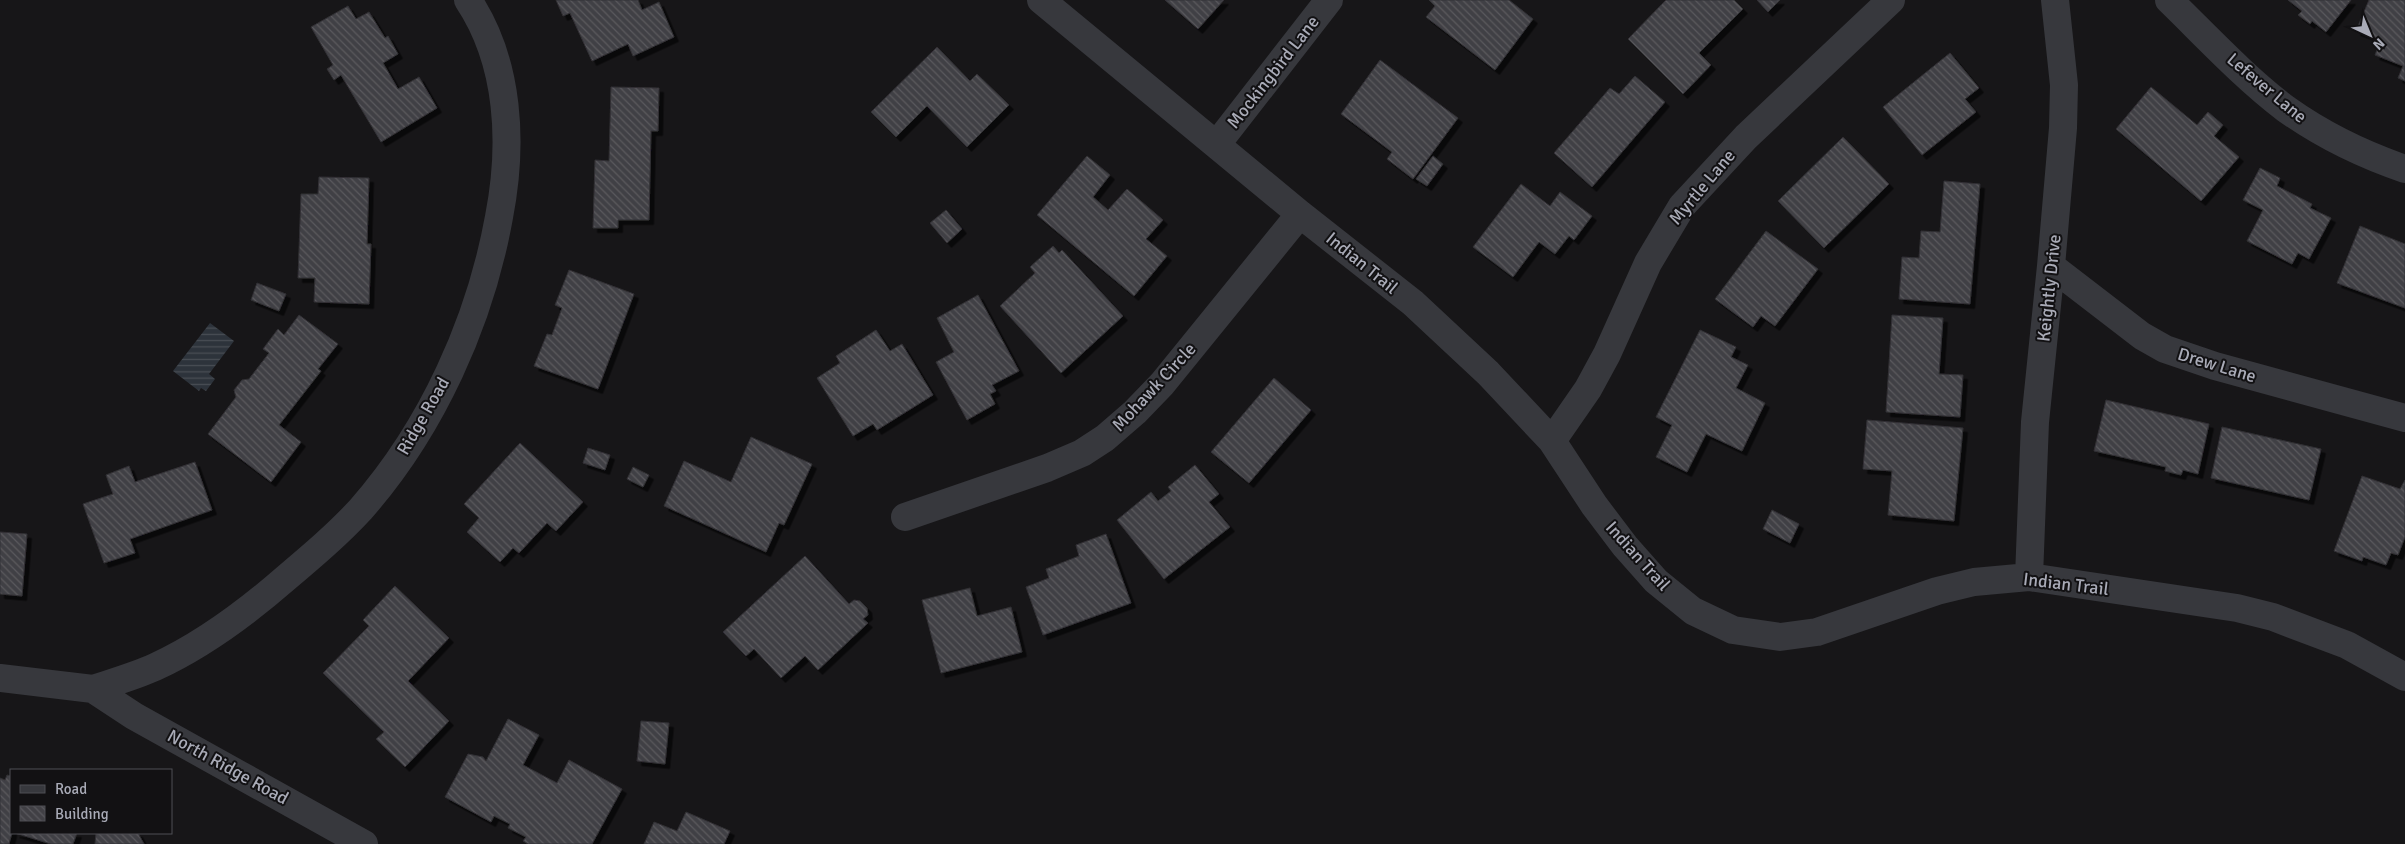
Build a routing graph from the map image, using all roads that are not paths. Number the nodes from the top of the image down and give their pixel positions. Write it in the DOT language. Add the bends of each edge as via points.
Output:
graph roads {
  1 [pos="468,0"];
  2 [pos="1041,0"];
  3 [pos="1329,0"];
  4 [pos="1891,0"];
  5 [pos="2055,0"];
  6 [pos="2169,0"];
  7 [pos="1217,144"];
  8 [pos="2405,169"];
  9 [pos="1300,214"];
  10 [pos="2051,266"];
  11 [pos="2405,418"];
  12 [pos="1552,442"];
  13 [pos="905,517"];
  14 [pos="2028,577"];
  15 [pos="2405,677"];
  16 [pos="0,678"];
  17 [pos="93,689"];
  18 [pos="364,844"];
  1 -- 17 [label="street, Ridge Road" via="495,54 508,147 493,253 465,333 431,410 360,509 327,543 255,605 155,667"];
  2 -- 7 [label="street, Indian Trail"];
  3 -- 7 [label="street, Mockingbird Lane"];
  4 -- 12 [label="street, Myrtle Lane" via="1746,136 1682,206 1648,263 1588,389"];
  5 -- 10 [label="street, Keightly Drive" via="2064,85"];
  6 -- 8 [label="street, Lefever Lane" via="2286,108 2324,132"];
  7 -- 9 [label="street, Indian Trail"];
  9 -- 12 [label="street, Indian Trail" via="1413,303 1488,373"];
  9 -- 13 [label="street, Mohawk Circle" via="1162,384 1105,438 1082,453 1047,468"];
  10 -- 11 [label="street, Drew Lane" via="2142,336 2165,349 2215,366"];
  10 -- 14 [label="street, Keightly Drive" via="2035,422"];
  12 -- 14 [label="street, Indian Trail" via="1594,505 1656,581 1693,611 1732,630 1780,636 1817,632 1937,591 1974,582"];
  14 -- 15 [label="street, Indian Trail" via="2237,608 2273,617 2347,645"];
  16 -- 17 [label="street"];
  17 -- 18 [label="street, North Ridge Road" via="134,716"];
}
